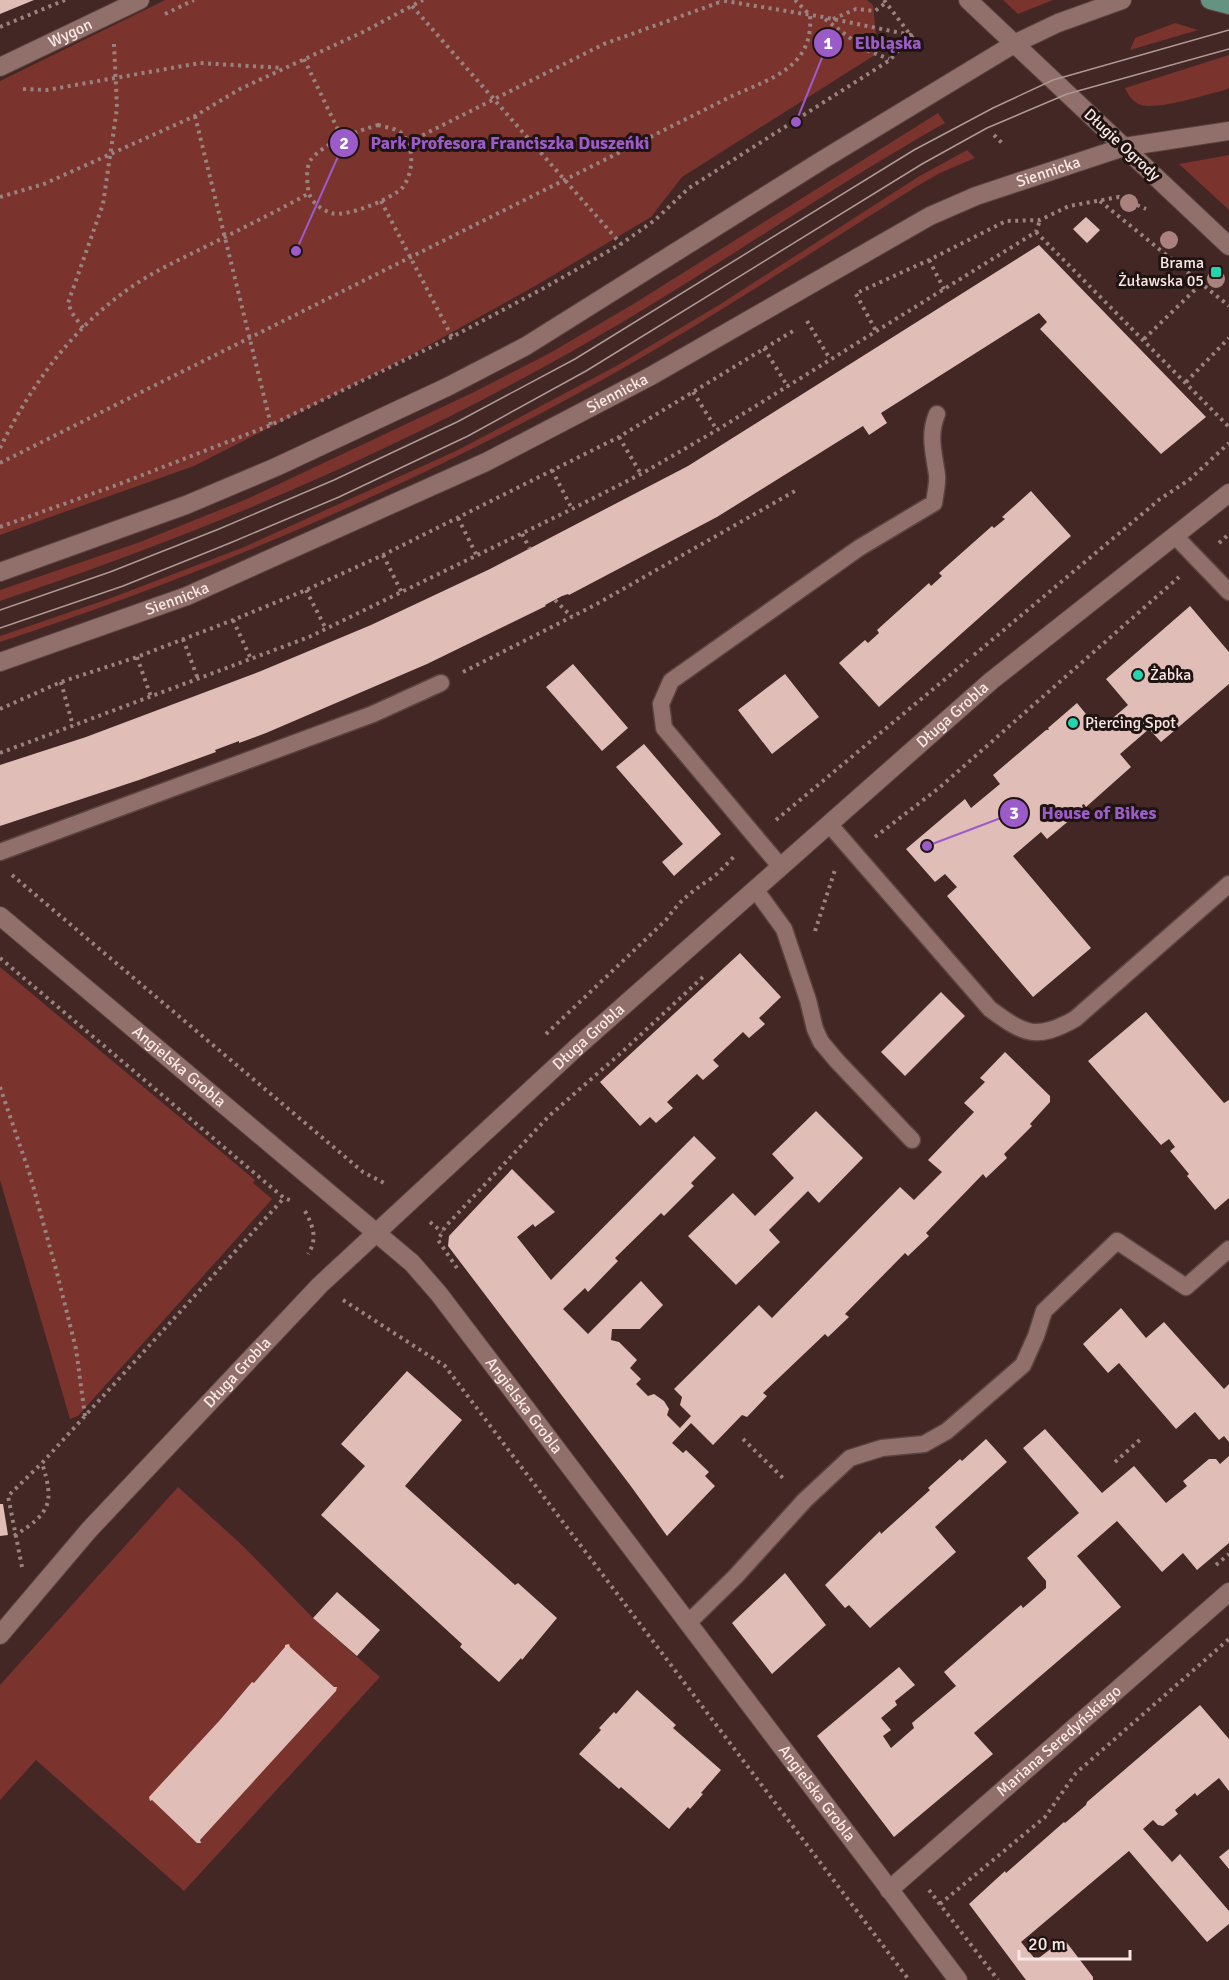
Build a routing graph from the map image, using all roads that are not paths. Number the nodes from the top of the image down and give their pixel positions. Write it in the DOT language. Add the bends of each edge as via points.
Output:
graph roads {
  1 [pos="140,0"];
  2 [pos="968,0"];
  3 [pos="1122,0"];
  4 [pos="1210,0"];
  5 [pos="1229,5"];
  6 [pos="1014,44"];
  7 [pos="0,67"];
  8 [pos="1229,131"];
  9 [pos="1124,147"];
  10 [pos="1229,246"];
  11 [pos="937,414"];
  12 [pos="1229,493"];
  13 [pos="1175,536"];
  14 [pos="0,572"];
  15 [pos="1229,592"];
  16 [pos="0,662"];
  17 [pos="441,683"];
  18 [pos="829,824"];
  19 [pos="0,852"];
  20 [pos="780,866"];
  21 [pos="1229,884"];
  22 [pos="755,889"];
  23 [pos="0,916"];
  24 [pos="912,1140"];
  25 [pos="376,1233"];
  26 [pos="1229,1249"];
  27 [pos="1229,1592"];
  28 [pos="688,1623"];
  29 [pos="0,1635"];
  30 [pos="890,1890"];
  31 [pos="958,1980"];
  1 -- 7 [label="street, Wygon"];
  2 -- 6 [label="street, Długie Ogrody"];
  3 -- 6 [label="street"];
  4 -- 5 [label="main road"];
  6 -- 9 [label="street, Długie Ogrody"];
  6 -- 14 [label="street" via="516,351 266,472"];
  8 -- 9 [label="street, Siennicka"];
  9 -- 10 [label="street, Długie Ogrody"];
  9 -- 16 [label="street, Siennicka" via="976,196 930,216 651,376 475,467 187,596"];
  11 -- 20 [label="lane" via="932,424 931,448 938,477 934,503 859,548 671,681 661,704 664,728"];
  12 -- 13 [label="street, Długa Grobla"];
  13 -- 15 [label="lane"];
  13 -- 18 [label="street, Długa Grobla" via="991,681"];
  17 -- 19 [label="lane" via="373,714"];
  18 -- 20 [label="street, Długa Grobla"];
  18 -- 21 [label="lane" via="990,1009 1028,1032 1058,1029 1075,1019"];
  20 -- 22 [label="street, Długa Grobla"];
  22 -- 24 [label="lane" via="784,929 821,1042"];
  22 -- 25 [label="street, Długa Grobla"];
  23 -- 25 [label="street, Angielska Grobla"];
  25 -- 28 [label="street, Angielska Grobla" via="412,1263 439,1294"];
  25 -- 29 [label="street, Długa Grobla" via="320,1285 89,1530"];
  26 -- 28 [label="lane" via="1185,1287 1117,1241 1044,1311 1023,1365 947,1431 924,1444 882,1448 850,1458"];
  27 -- 30 [label="street, Mariana Seredyńskiego"];
  28 -- 30 [label="street, Angielska Grobla"];
  30 -- 31 [label="street, Angielska Grobla"];
}
